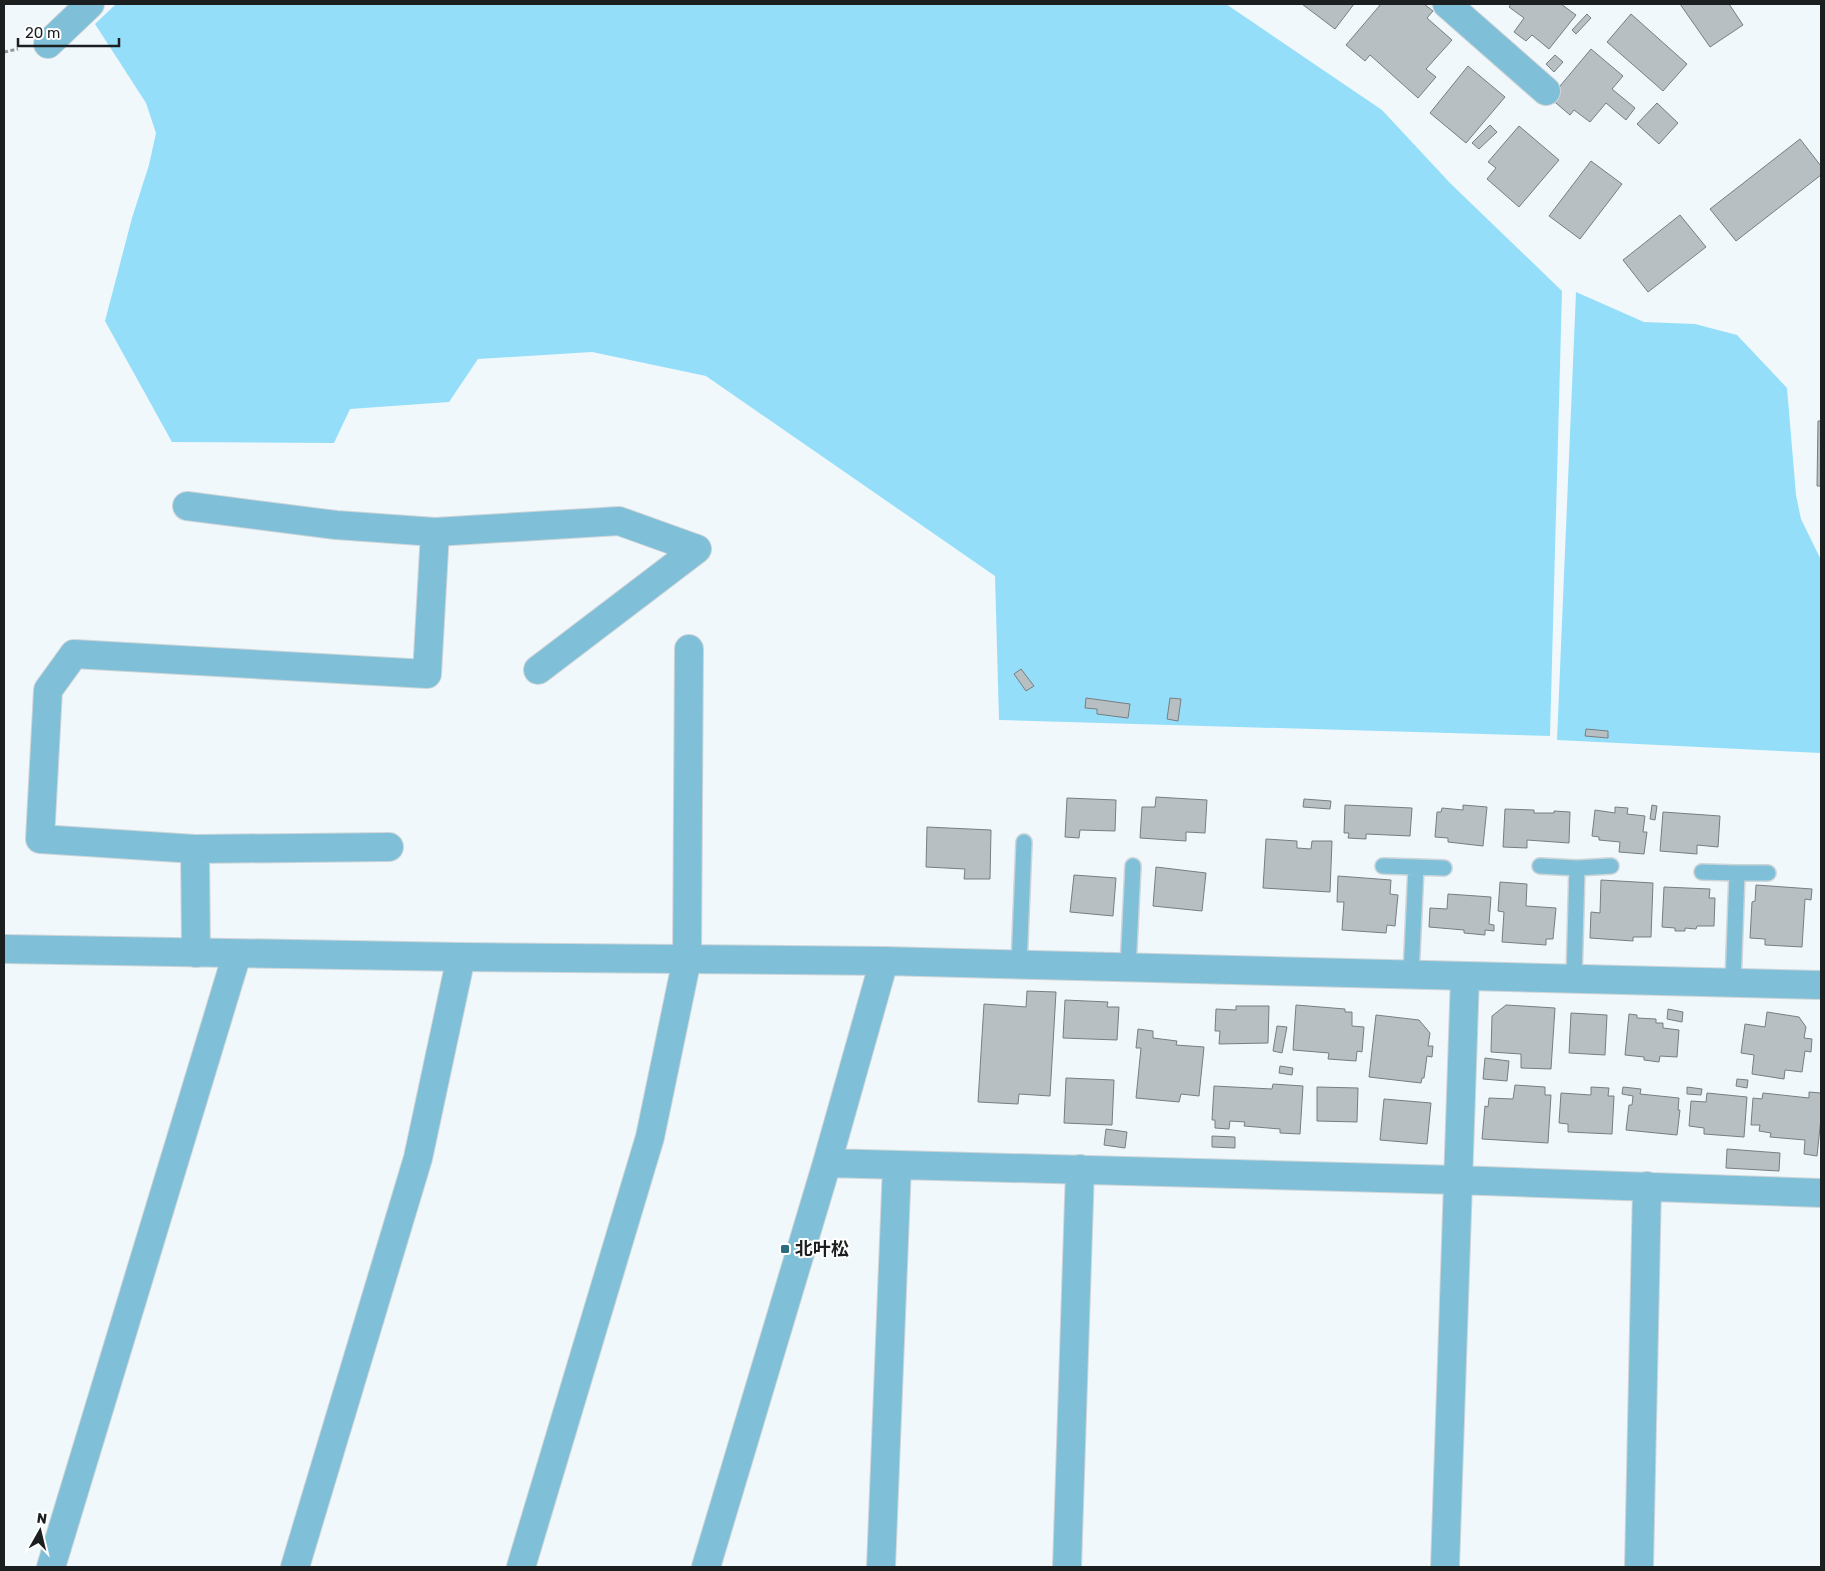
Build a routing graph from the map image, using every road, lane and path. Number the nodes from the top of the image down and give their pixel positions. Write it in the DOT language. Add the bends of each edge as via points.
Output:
graph roads {
  1 [pos="90,4"];
  2 [pos="1462,8"];
  3 [pos="48,44"];
  4 [pos="1546,91"];
  5 [pos="187,506"];
  6 [pos="435,532"];
  7 [pos="689,648"];
  8 [pos="538,670"];
  9 [pos="1024,842"];
  10 [pos="389,847"];
  11 [pos="195,848"];
  12 [pos="1133,866"];
  13 [pos="1383,866"];
  14 [pos="1540,866"];
  15 [pos="1611,866"];
  16 [pos="1416,867"];
  17 [pos="1444,868"];
  18 [pos="1577,868"];
  19 [pos="1702,872"];
  20 [pos="1737,873"];
  21 [pos="1768,873"];
  22 [pos="4,949"];
  23 [pos="196,953"];
  24 [pos="237,954"];
  25 [pos="461,957"];
  26 [pos="687,959"];
  27 [pos="884,961"];
  28 [pos="1019,965"];
  29 [pos="1128,968"];
  30 [pos="1411,975"];
  31 [pos="1465,976"];
  32 [pos="1574,979"];
  33 [pos="1733,983"];
  34 [pos="1821,985"];
  35 [pos="827,1163"];
  36 [pos="897,1165"];
  37 [pos="1080,1170"];
  38 [pos="1457,1180"];
  39 [pos="1646,1186"];
  40 [pos="1821,1193"];
  41 [pos="51,1567"];
  42 [pos="295,1567"];
  43 [pos="522,1567"];
  44 [pos="706,1567"];
  45 [pos="882,1567"];
  46 [pos="1067,1567"];
  47 [pos="1445,1567"];
  48 [pos="1639,1567"];
  1 -- 3 [label="street"];
  2 -- 4 [label="street"];
  5 -- 6 [label="street" via="336,525"];
  6 -- 8 [label="street" via="619,521 698,549"];
  6 -- 11 [label="street" via="427,674 74,654 48,690 40,839"];
  7 -- 26 [label="street"];
  9 -- 28 [label="lane"];
  10 -- 11 [label="street"];
  11 -- 23 [label="street"];
  12 -- 29 [label="lane"];
  13 -- 16 [label="lane"];
  14 -- 18 [label="lane"];
  15 -- 18 [label="lane"];
  16 -- 17 [label="lane"];
  16 -- 30 [label="lane"];
  18 -- 32 [label="lane"];
  19 -- 20 [label="lane"];
  20 -- 21 [label="lane"];
  20 -- 33 [label="lane"];
  22 -- 23 [label="street"];
  23 -- 24 [label="street"];
  24 -- 25 [label="street"];
  24 -- 41 [label="street"];
  25 -- 26 [label="street"];
  25 -- 42 [label="street" via="418,1158"];
  26 -- 27 [label="street"];
  26 -- 43 [label="street" via="650,1137"];
  27 -- 28 [label="street"];
  27 -- 35 [label="street"];
  28 -- 29 [label="street"];
  29 -- 30 [label="street"];
  30 -- 31 [label="street"];
  31 -- 32 [label="street"];
  31 -- 38 [label="street"];
  32 -- 33 [label="street"];
  33 -- 34 [label="street"];
  35 -- 36 [label="street"];
  35 -- 44 [label="street"];
  36 -- 37 [label="street"];
  36 -- 45 [label="street"];
  37 -- 38 [label="street"];
  37 -- 46 [label="street"];
  38 -- 39 [label="street"];
  38 -- 47 [label="street"];
  39 -- 40 [label="street"];
  39 -- 48 [label="street"];
}
